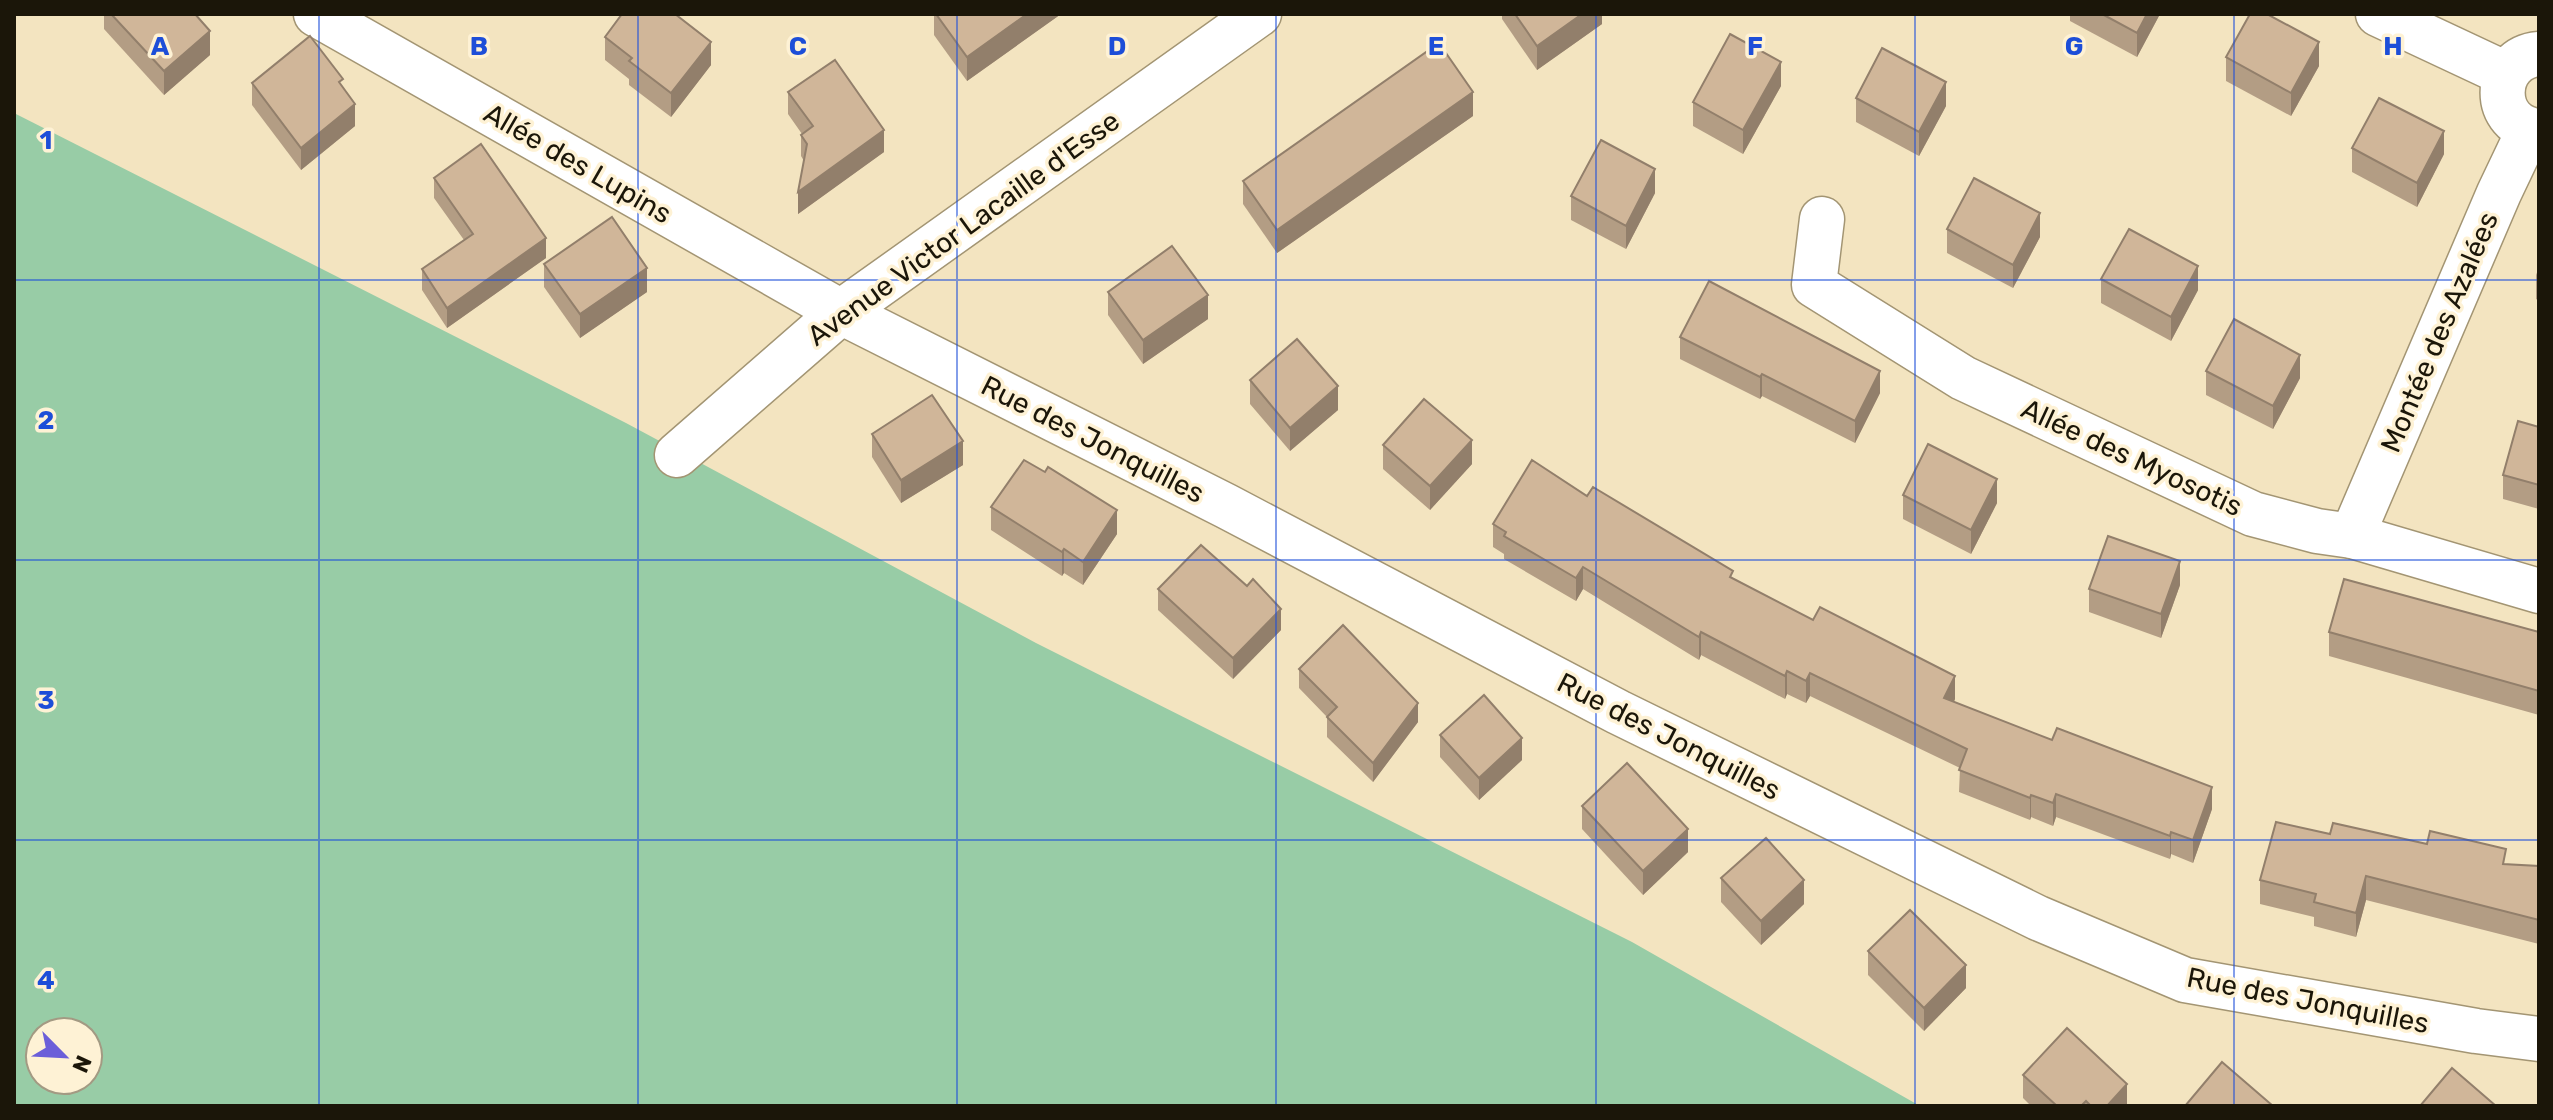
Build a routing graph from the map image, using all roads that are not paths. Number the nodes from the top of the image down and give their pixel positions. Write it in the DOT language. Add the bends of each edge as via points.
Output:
graph roads {
  1 [pos="316,14"];
  2 [pos="1259,14"];
  3 [pos="2378,14"];
  4 [pos="2522,64"];
  5 [pos="2534,130"];
  6 [pos="1822,219"];
  7 [pos="841,312"];
  8 [pos="677,455"];
  9 [pos="2352,536"];
  10 [pos="2539,591"];
  11 [pos="2539,1039"];
  1 -- 7 [label="street, Allée des Lupins"];
  2 -- 7 [label="street, Avenue Victor Lacaille d'Esse"];
  3 -- 4 [label="street"];
  4 -- 5 [label="street" via="2501,96 2510,117"];
  5 -- 9 [label="street, Montée des Azalées" via="2499,193"];
  6 -- 9 [label="street, Allée des Myosotis" via="1814,285 1963,378 2253,514"];
  7 -- 8 [label="street, Avenue Victor Lacaille d'Esse"];
  7 -- 11 [label="street, Rue des Jonquilles" via="1618,712 2038,918 2185,980"];
  9 -- 10 [label="street, Allée des Myosotis"];
}
